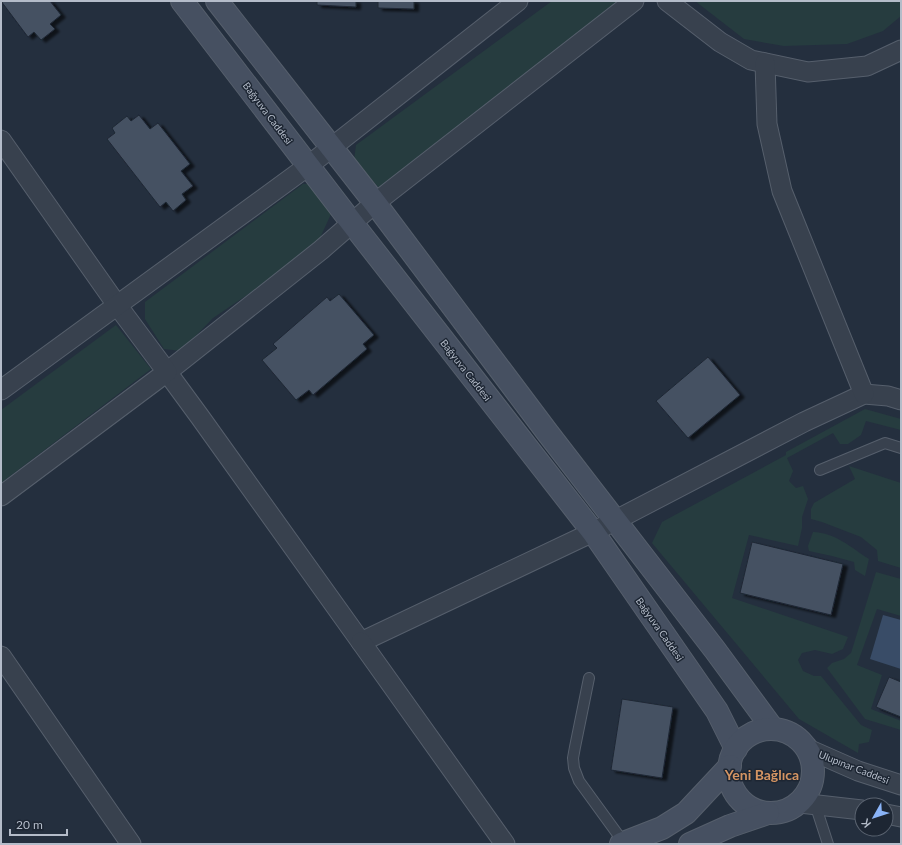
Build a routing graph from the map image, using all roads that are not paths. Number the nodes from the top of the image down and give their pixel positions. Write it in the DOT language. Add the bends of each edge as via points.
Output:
graph roads {
  1 [pos="182,1"];
  2 [pos="217,1"];
  3 [pos="518,1"];
  4 [pos="634,1"];
  5 [pos="667,1"];
  6 [pos="901,50"];
  7 [pos="765,63"];
  8 [pos="1,140"];
  9 [pos="332,147"];
  10 [pos="308,166"];
  11 [pos="375,203"];
  12 [pos="352,224"];
  13 [pos="117,305"];
  14 [pos="167,372"];
  15 [pos="1,390"];
  16 [pos="864,394"];
  17 [pos="901,400"];
  18 [pos="901,448"];
  19 [pos="820,470"];
  20 [pos="1,496"];
  21 [pos="615,521"];
  22 [pos="593,532"];
  23 [pos="361,642"];
  24 [pos="1,656"];
  25 [pos="589,678"];
  26 [pos="773,729"];
  27 [pos="808,749"];
  28 [pos="733,757"];
  29 [pos="901,786"];
  30 [pos="808,804"];
  31 [pos="854,809"];
  32 [pos="768,813"];
  33 [pos="627,842"];
  34 [pos="131,844"];
  35 [pos="505,844"];
  36 [pos="690,844"];
  37 [pos="828,844"];
  1 -- 10 [label="street, Bağyuva Caddesi"];
  2 -- 9 [label="street"];
  3 -- 9 [label="street"];
  4 -- 11 [label="street"];
  5 -- 7 [label="street" via="720,42 750,60"];
  6 -- 7 [label="street" via="867,66 808,72"];
  7 -- 16 [label="street" via="767,124 782,191"];
  8 -- 13 [label="street"];
  9 -- 10 [label="street"];
  9 -- 11 [label="street"];
  10 -- 12 [label="street, Bağyuva Caddesi"];
  10 -- 13 [label="street"];
  11 -- 12 [label="street"];
  11 -- 21 [label="street"];
  12 -- 14 [label="street"];
  12 -- 22 [label="street, Bağyuva Caddesi"];
  13 -- 14 [label="street"];
  13 -- 15 [label="street"];
  14 -- 20 [label="street"];
  14 -- 23 [label="street"];
  16 -- 17 [label="street"];
  16 -- 21 [label="street" via="804,422"];
  18 -- 19 [label="lane" via="885,443"];
  21 -- 22 [label="street"];
  21 -- 26 [label="street"];
  22 -- 23 [label="street"];
  22 -- 28 [label="street, Bağyuva Caddesi" via="716,710"];
  23 -- 35 [label="street"];
  24 -- 34 [label="street"];
  25 -- 33 [label="lane" via="573,758 574,768 579,781"];
  26 -- 27 [label="street" via="793,735"];
  26 -- 28 [label="street" via="762,730 743,740"];
  27 -- 29 [label="street, Ulupınar Caddesi"];
  27 -- 30 [label="street" via="813,763 813,777"];
  28 -- 32 [label="street" via="730,777 739,798 747,806"];
  28 -- 33 [label="street" via="686,813 662,828"];
  30 -- 31 [label="street"];
  30 -- 32 [label="street" via="779,813"];
  30 -- 37 [label="lane"];
  32 -- 36 [label="street"];
}
